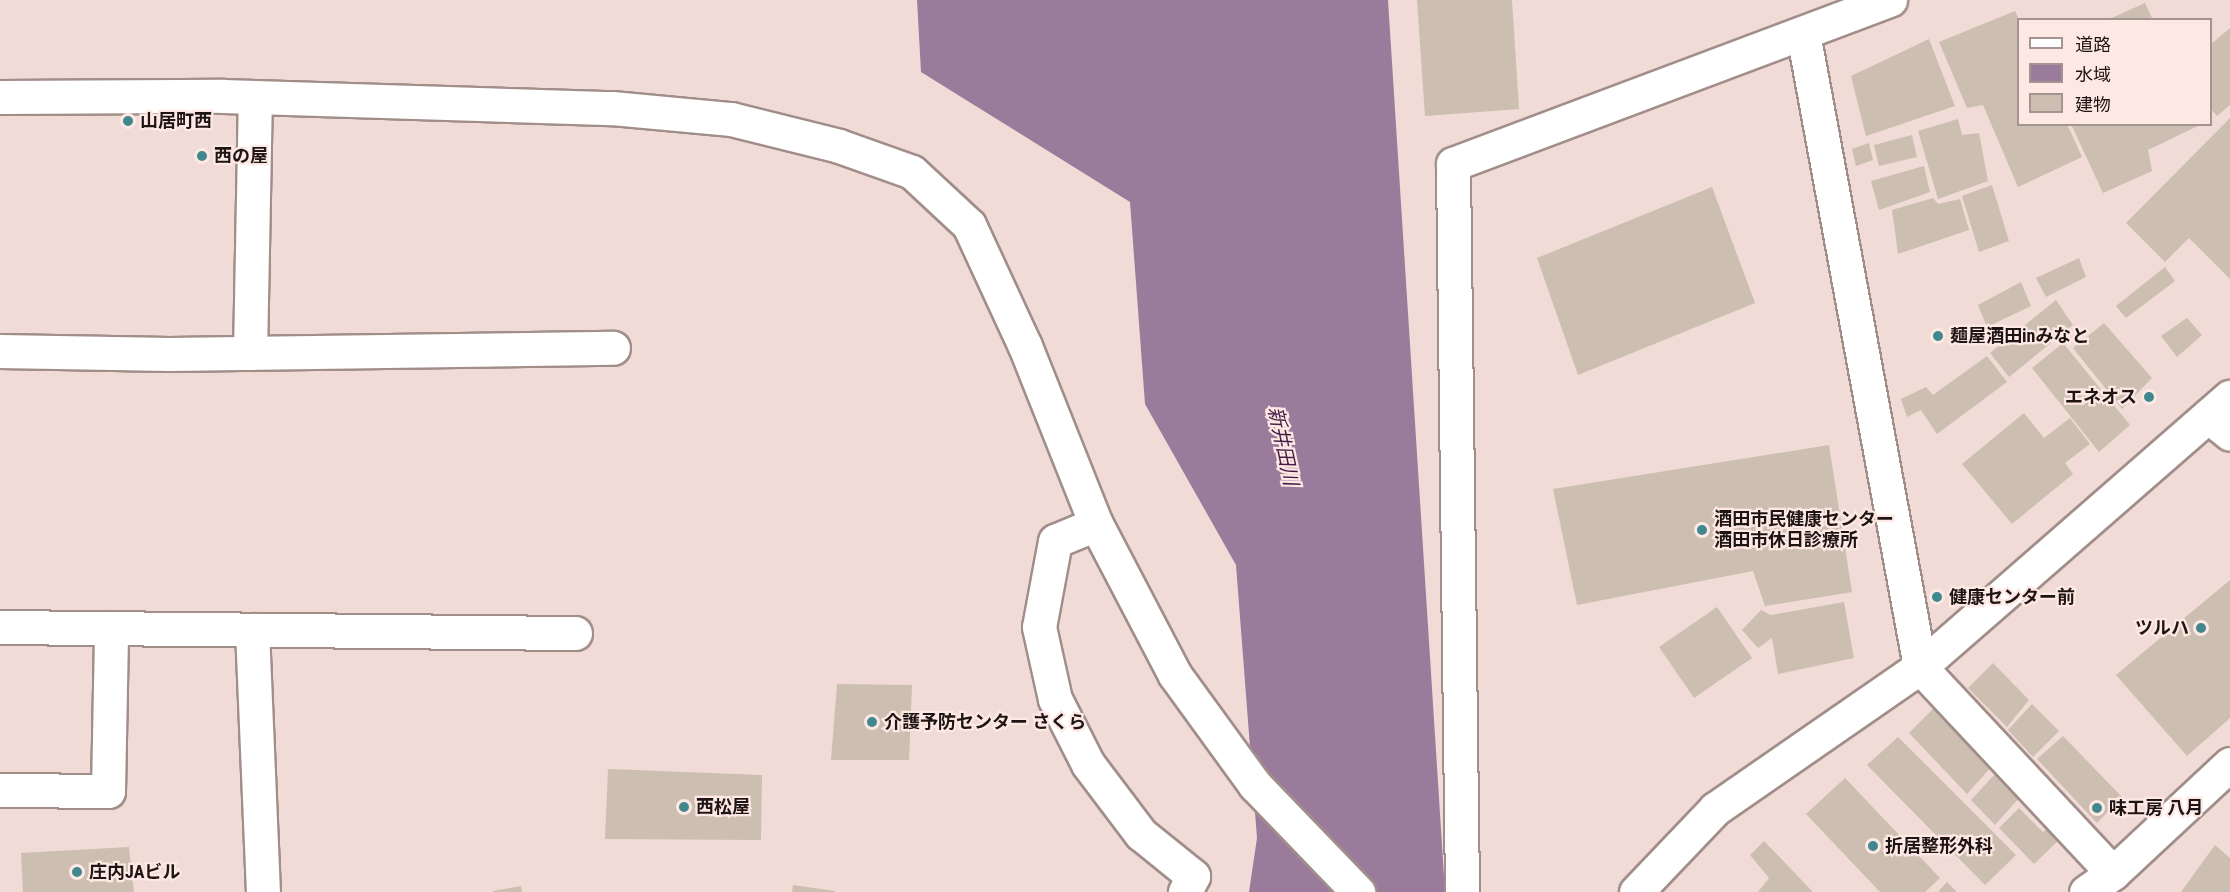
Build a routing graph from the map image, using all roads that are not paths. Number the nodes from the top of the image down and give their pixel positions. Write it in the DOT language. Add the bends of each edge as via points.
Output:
graph roads {
  1 [pos="1890,0"];
  2 [pos="1803,33"];
  3 [pos="0,97"];
  4 [pos="255,97"];
  5 [pos="613,348"];
  6 [pos="0,351"];
  7 [pos="250,353"];
  8 [pos="2223,416"];
  9 [pos="1096,524"];
  10 [pos="0,627"];
  11 [pos="111,628"];
  12 [pos="252,630"];
  13 [pos="575,633"];
  14 [pos="1920,666"];
  15 [pos="2230,764"];
  16 [pos="0,790"];
  17 [pos="2108,883"];
  18 [pos="1189,884"];
  19 [pos="263,892"];
  20 [pos="1358,892"];
  21 [pos="1462,892"];
  22 [pos="1636,892"];
  1 -- 2 [label="street"];
  2 -- 14 [label="street"];
  2 -- 21 [label="street" via="1453,164"];
  3 -- 4 [label="street"];
  4 -- 7 [label="street"];
  4 -- 9 [label="street" via="612,108 731,119 839,146 912,172 969,225 1025,346"];
  5 -- 7 [label="street"];
  6 -- 7 [label="street"];
  8 -- 14 [label="street"];
  9 -- 18 [label="street" via="1055,541 1039,627 1054,699 1088,764 1141,834"];
  9 -- 20 [label="street" via="1175,675 1255,785"];
  10 -- 11 [label="street"];
  11 -- 12 [label="street"];
  11 -- 16 [label="street" via="108,791"];
  12 -- 13 [label="street"];
  12 -- 19 [label="street"];
  14 -- 17 [label="street"];
  14 -- 22 [label="street" via="1715,809"];
  15 -- 17 [label="street"];
}
